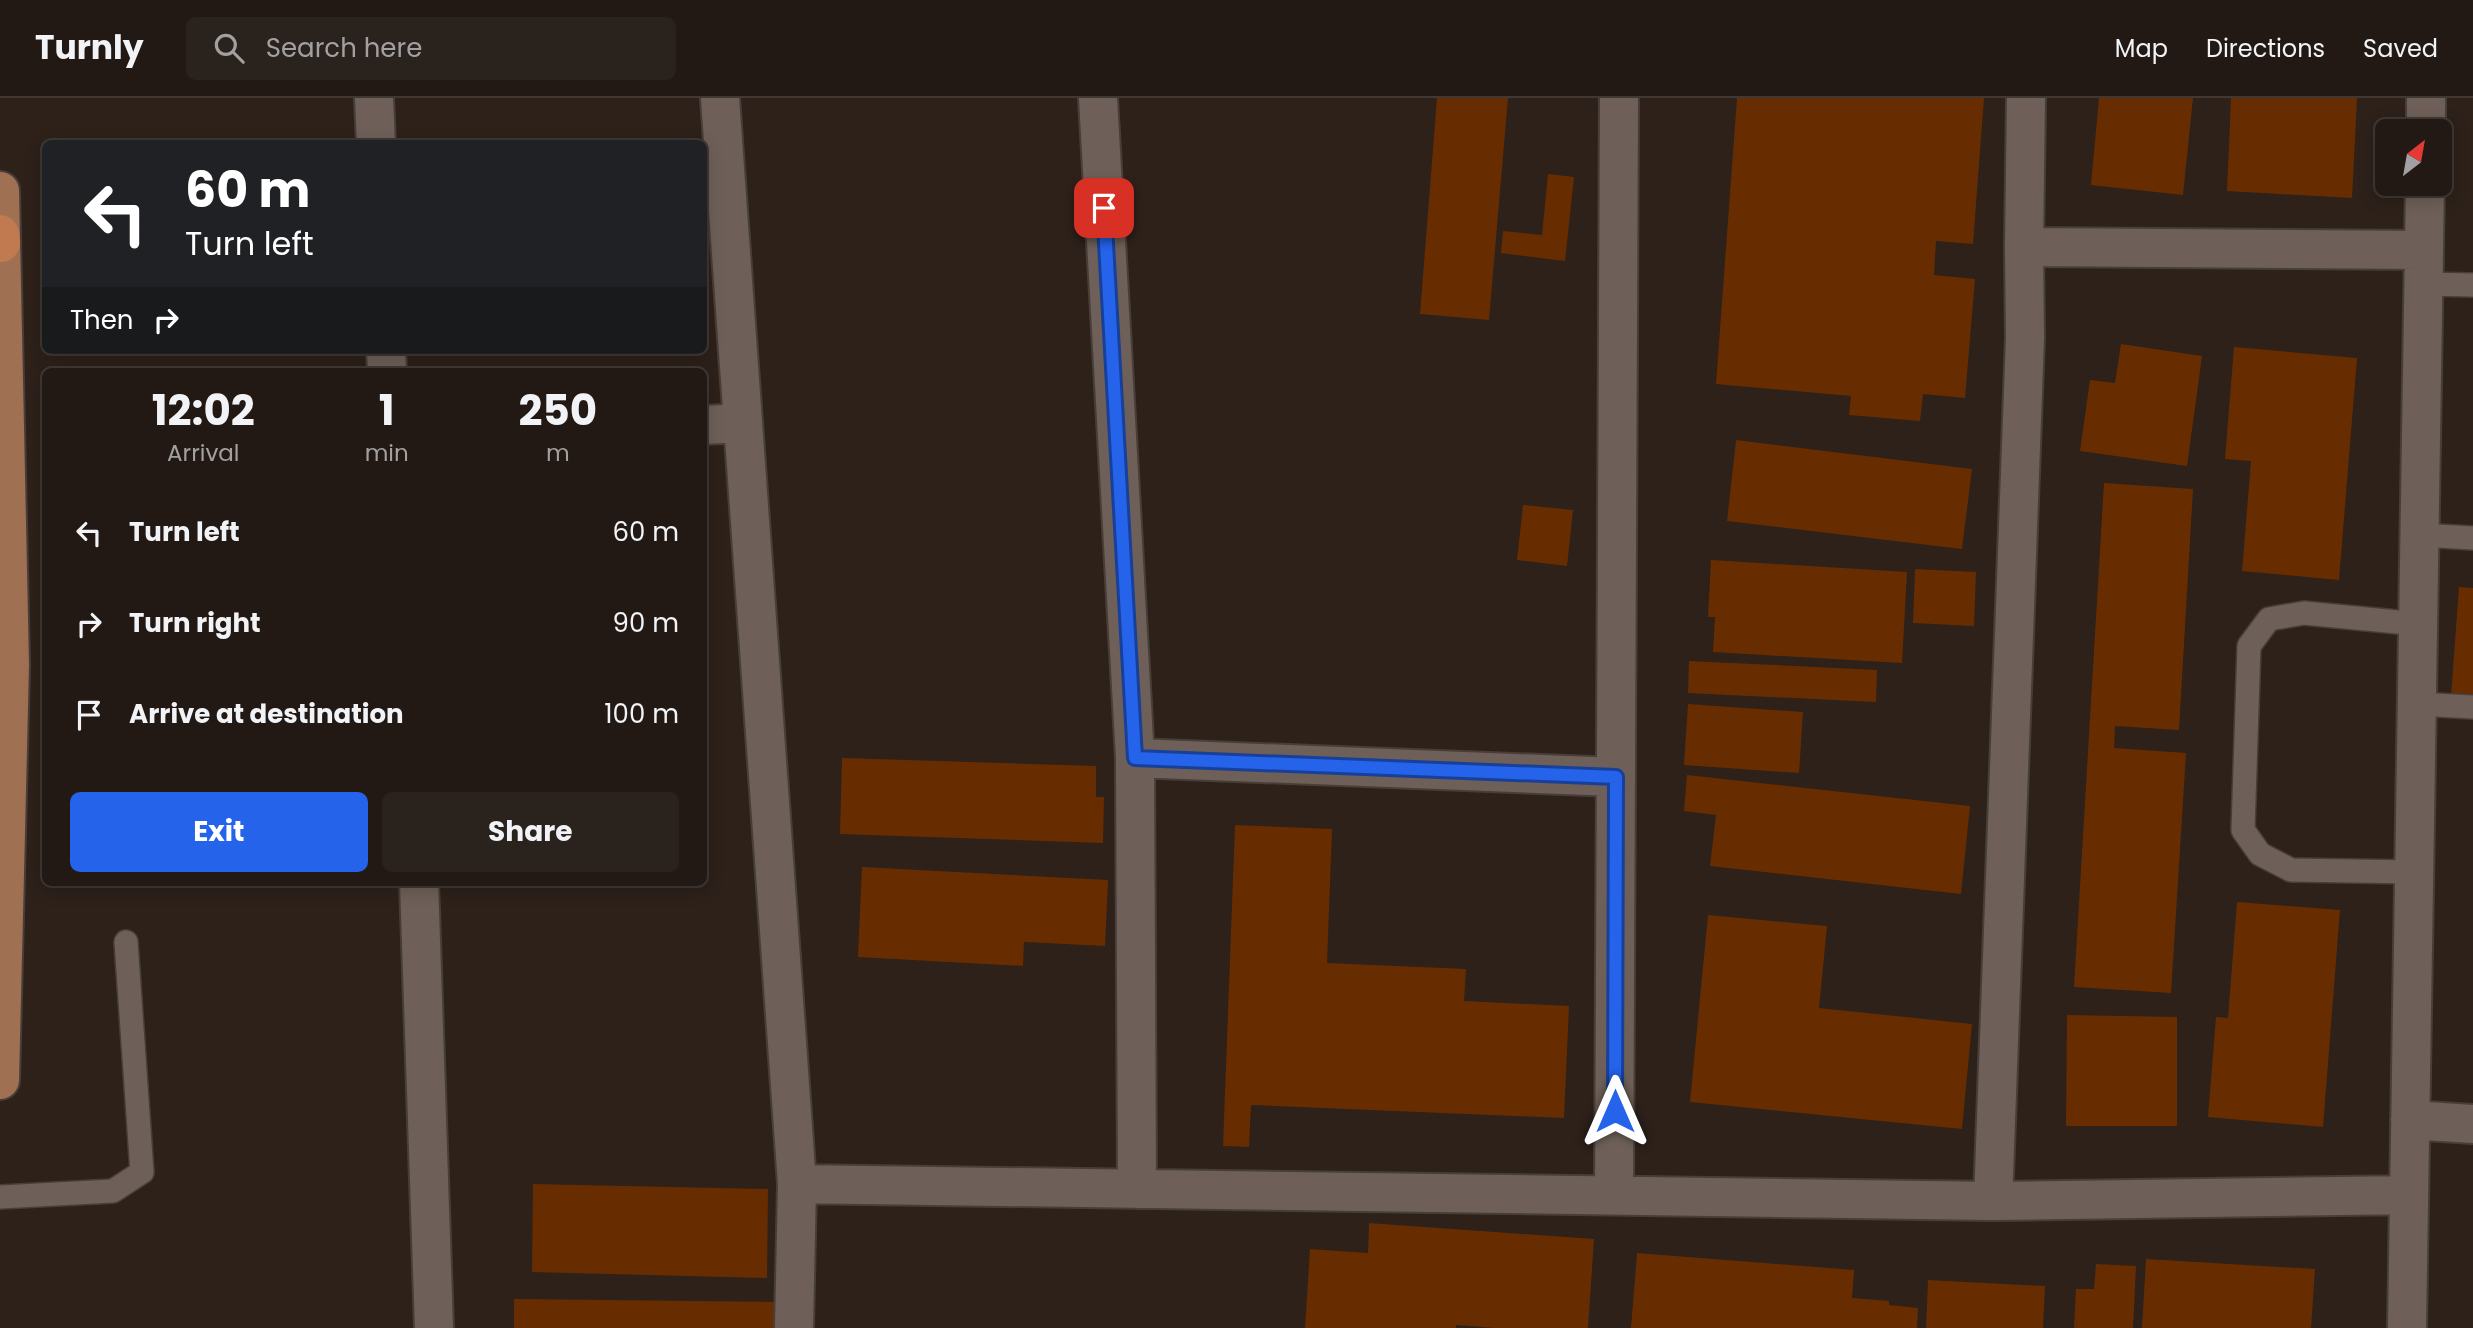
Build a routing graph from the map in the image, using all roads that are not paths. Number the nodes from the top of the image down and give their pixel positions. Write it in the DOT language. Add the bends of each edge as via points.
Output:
graph roads {
  1 [pos="374,98"];
  2 [pos="720,98"];
  3 [pos="1098,98"];
  4 [pos="1619,98"];
  5 [pos="2026,98"];
  6 [pos="2426,98"];
  7 [pos="2426,119"];
  8 [pos="376,140"];
  9 [pos="0,191"];
  10 [pos="2425,196"];
  11 [pos="1,239"];
  12 [pos="2024,247"];
  13 [pos="2423,267"];
  14 [pos="2473,285"];
  15 [pos="707,416"];
  16 [pos="743,418"];
  17 [pos="707,424"];
  18 [pos="2419,536"];
  19 [pos="2473,538"];
  20 [pos="2418,624"];
  21 [pos="2417,704"];
  22 [pos="2473,707"];
  23 [pos="1135,758"];
  24 [pos="1616,777"];
  25 [pos="2414,872"];
  26 [pos="419,886"];
  27 [pos="126,942"];
  28 [pos="0,1080"];
  29 [pos="2410,1120"];
  30 [pos="2473,1124"];
  31 [pos="797,1184"];
  32 [pos="1137,1188"];
  33 [pos="1614,1195"];
  34 [pos="2409,1195"];
  35 [pos="0,1197"];
  36 [pos="1993,1201"];
  37 [pos="433,1328"];
  38 [pos="794,1328"];
  39 [pos="2407,1328"];
  1 -- 8 [label="street"];
  2 -- 16 [label="street"];
  3 -- 23 [label="street"];
  4 -- 24 [label="street"];
  5 -- 12 [label="street"];
  6 -- 7 [label="street"];
  9 -- 11 [label="main road"];
  10 -- 13 [label="street"];
  11 -- 28 [label="main road" via="10,665"];
  12 -- 13 [label="street"];
  12 -- 36 [label="street" via="2025,338"];
  13 -- 14 [label="lane"];
  13 -- 18 [label="street"];
  15 -- 16 [label="street"];
  16 -- 17 [label="street"];
  16 -- 31 [label="street"];
  18 -- 19 [label="lane"];
  18 -- 20 [label="street"];
  20 -- 21 [label="street"];
  20 -- 25 [label="lane" via="2304,613 2269,619 2249,646 2243,830 2260,854 2291,870"];
  21 -- 22 [label="lane"];
  21 -- 25 [label="street"];
  23 -- 24 [label="street"];
  23 -- 32 [label="street"];
  24 -- 33 [label="street"];
  25 -- 29 [label="street"];
  26 -- 37 [label="street"];
  27 -- 35 [label="lane" via="142,1172 113,1191"];
  29 -- 30 [label="street"];
  29 -- 34 [label="street"];
  31 -- 32 [label="street"];
  31 -- 38 [label="street"];
  32 -- 33 [label="street"];
  33 -- 36 [label="street"];
  34 -- 36 [label="street"];
  34 -- 39 [label="street"];
}
